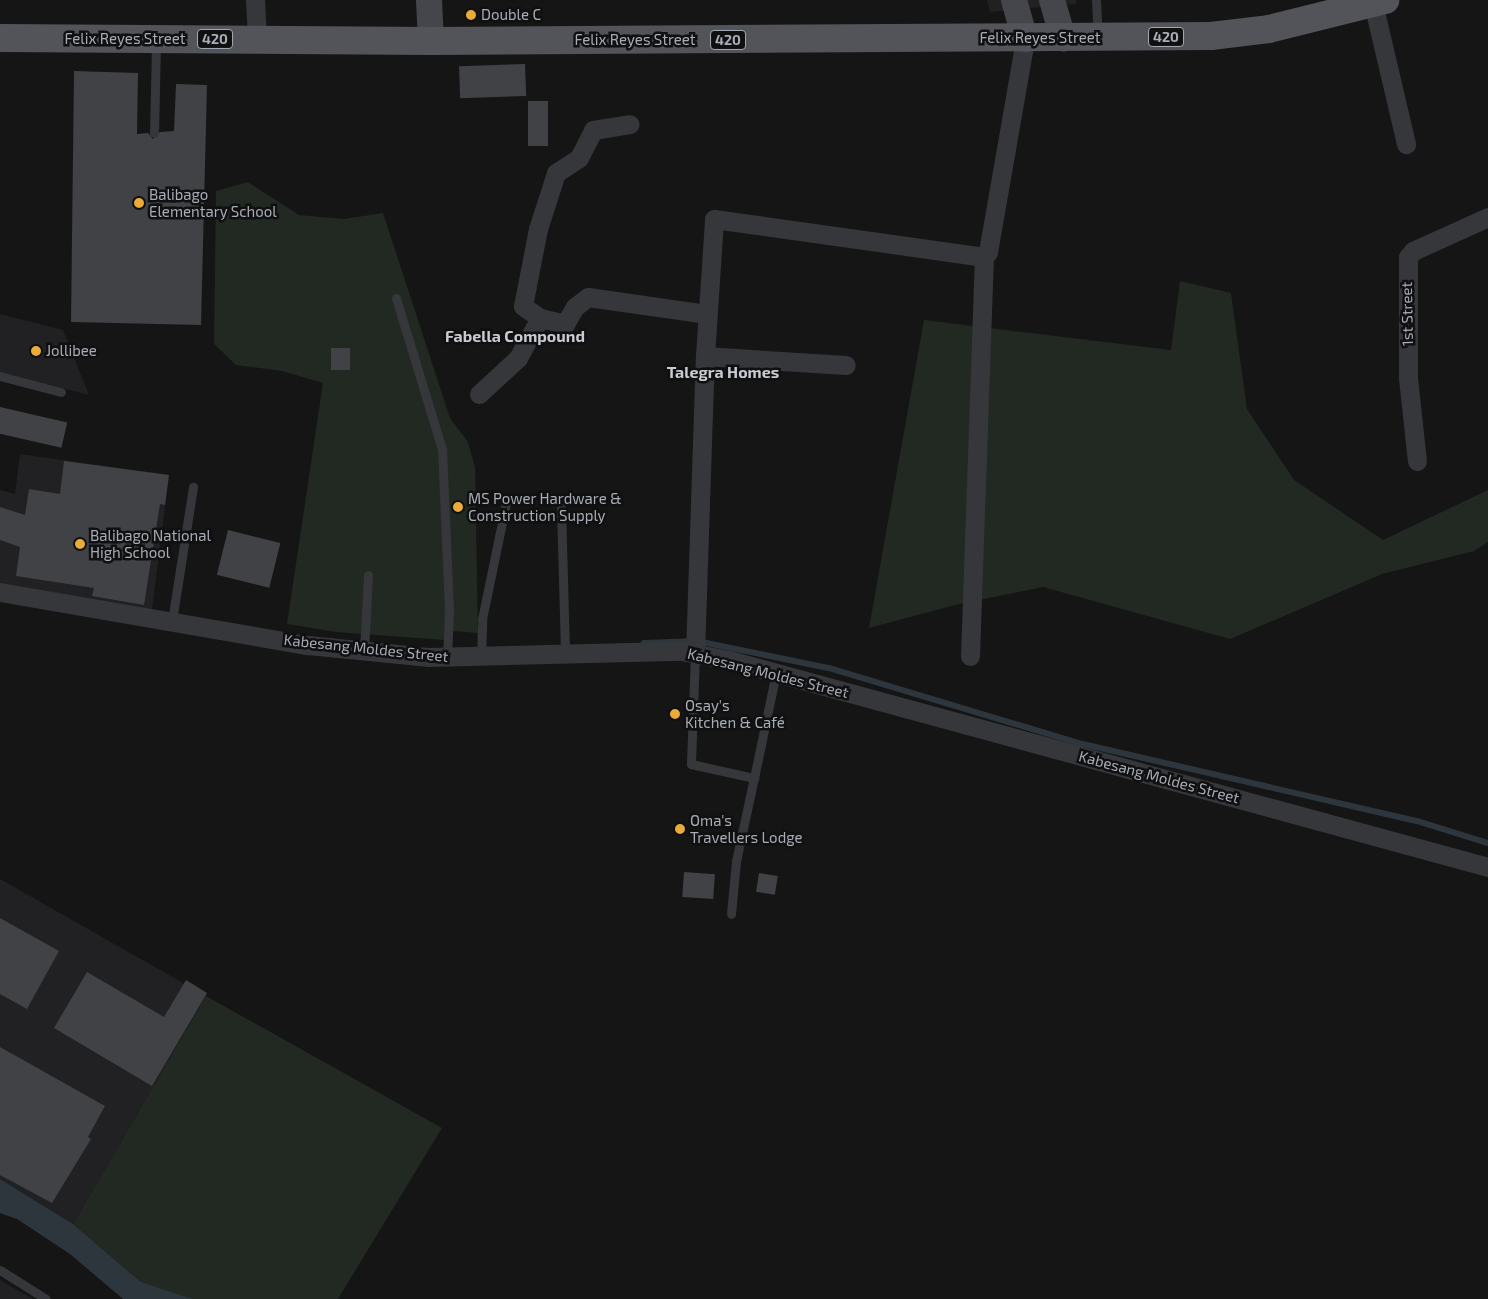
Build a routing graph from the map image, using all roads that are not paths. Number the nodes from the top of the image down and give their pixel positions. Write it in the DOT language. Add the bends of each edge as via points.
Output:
graph roads {
  1 [pos="255,0"];
  2 [pos="430,0"];
  3 [pos="1014,0"];
  4 [pos="1052,0"];
  5 [pos="1096,0"];
  6 [pos="1379,2"];
  7 [pos="0,38"];
  8 [pos="1063,38"];
  9 [pos="1099,38"];
  10 [pos="257,39"];
  11 [pos="1026,39"];
  12 [pos="156,40"];
  13 [pos="431,41"];
  14 [pos="630,124"];
  15 [pos="154,133"];
  16 [pos="1406,144"];
  17 [pos="1488,217"];
  18 [pos="984,257"];
  19 [pos="396,298"];
  20 [pos="708,314"];
  21 [pos="540,318"];
  22 [pos="705,356"];
  23 [pos="846,365"];
  24 [pos="0,376"];
  25 [pos="61,392"];
  26 [pos="479,394"];
  27 [pos="1417,461"];
  28 [pos="193,487"];
  29 [pos="506,503"];
  30 [pos="561,508"];
  31 [pos="368,575"];
  32 [pos="0,592"];
  33 [pos="172,621"];
  34 [pos="696,646"];
  35 [pos="364,650"];
  36 [pos="565,654"];
  37 [pos="970,656"];
  38 [pos="447,657"];
  39 [pos="481,657"];
  40 [pos="776,673"];
  41 [pos="754,778"];
  42 [pos="1488,867"];
  43 [pos="731,914"];
  44 [pos="0,1270"];
  45 [pos="46,1299"];
  1 -- 10 [label="street"];
  2 -- 13 [label="street"];
  3 -- 11 [label="street"];
  4 -- 8 [label="street"];
  5 -- 9 [label="lane"];
  6 -- 9 [label="main road, Felix Reyes Street / 420" via="1269,29 1211,36"];
  6 -- 16 [label="street"];
  7 -- 12 [label="main road, Felix Reyes Street / 420"];
  8 -- 9 [label="main road, Felix Reyes Street / 420"];
  8 -- 11 [label="main road, Felix Reyes Street / 420"];
  10 -- 12 [label="main road, Felix Reyes Street / 420"];
  10 -- 13 [label="main road, Felix Reyes Street / 420"];
  11 -- 13 [label="main road, Felix Reyes Street / 420"];
  11 -- 18 [label="street"];
  12 -- 15 [label="lane"];
  14 -- 21 [label="street" via="593,130 580,158 556,173 538,229 523,306"];
  17 -- 27 [label="street, 1st Street" via="1413,251 1408,257 1408,378"];
  18 -- 20 [label="street" via="716,219"];
  18 -- 37 [label="street"];
  19 -- 38 [label="lane" via="442,449 449,612"];
  20 -- 21 [label="street" via="588,297 575,307 565,324"];
  20 -- 22 [label="street"];
  21 -- 26 [label="street" via="518,358"];
  22 -- 23 [label="street"];
  22 -- 34 [label="street"];
  24 -- 25 [label="lane"];
  28 -- 33 [label="lane"];
  29 -- 39 [label="lane" via="482,619"];
  30 -- 36 [label="lane"];
  31 -- 35 [label="lane"];
  32 -- 33 [label="street, Kabesang Moldes Street"];
  33 -- 35 [label="street, Kabesang Moldes Street" via="308,645"];
  34 -- 36 [label="street, Kabesang Moldes Street" via="681,651"];
  34 -- 40 [label="street, Kabesang Moldes Street"];
  34 -- 41 [label="lane" via="691,764"];
  35 -- 38 [label="street, Kabesang Moldes Street"];
  36 -- 39 [label="street, Kabesang Moldes Street"];
  38 -- 39 [label="street, Kabesang Moldes Street"];
  40 -- 41 [label="lane"];
  40 -- 42 [label="street, Kabesang Moldes Street"];
  41 -- 43 [label="lane" via="736,861"];
  44 -- 45 [label="lane"];
}
